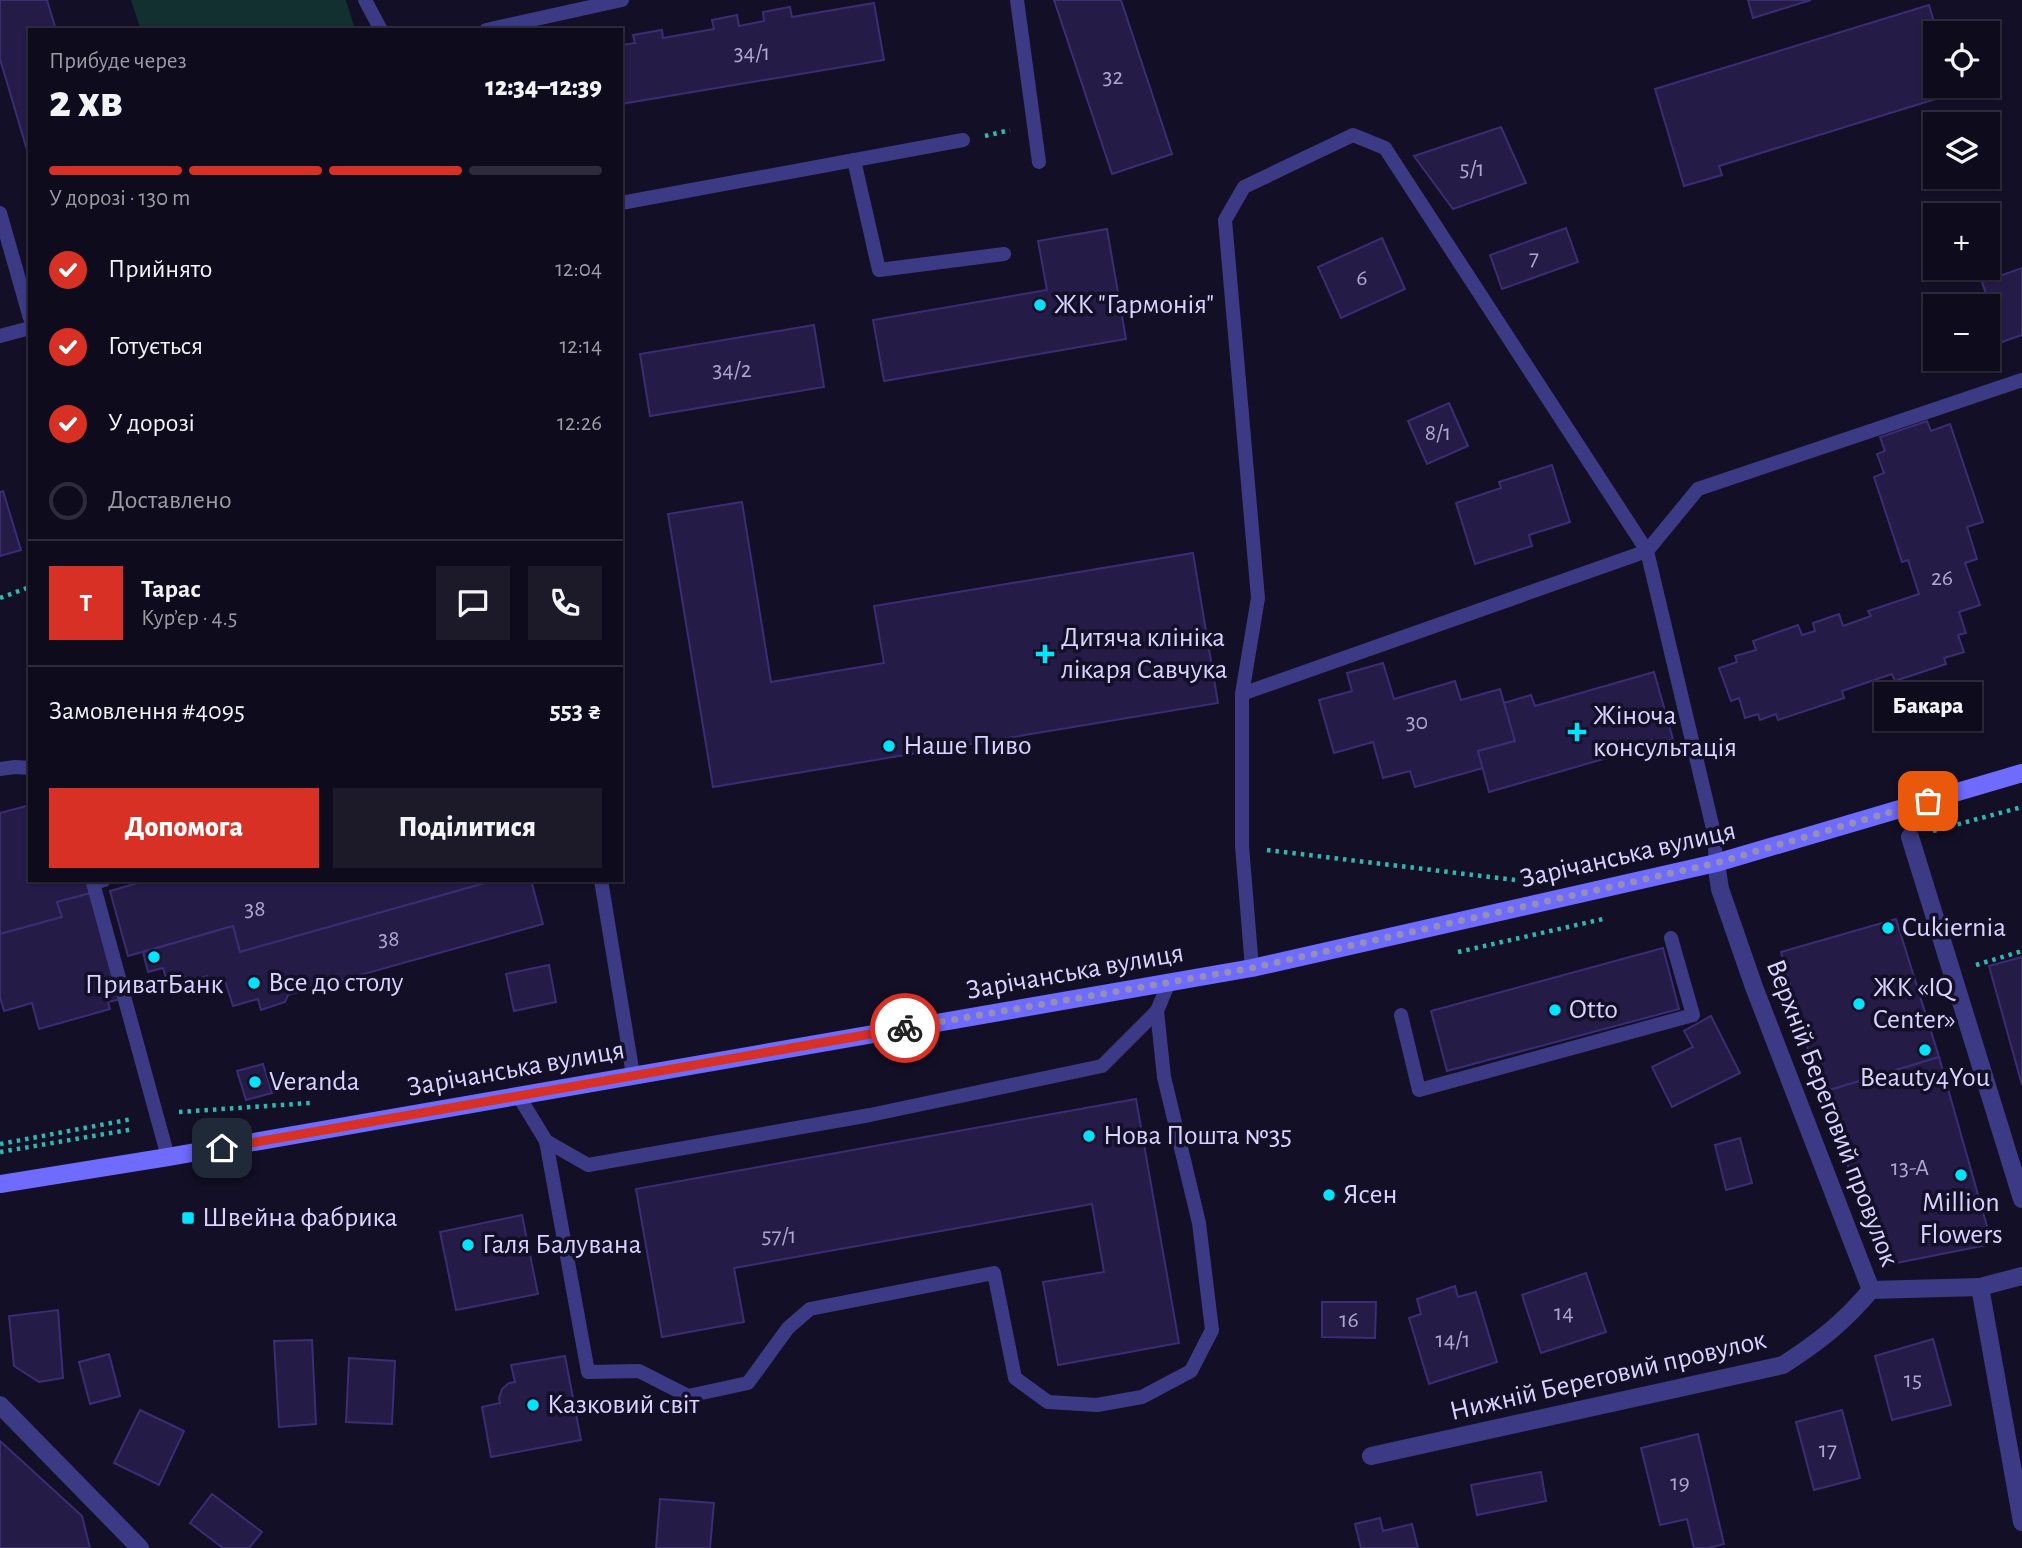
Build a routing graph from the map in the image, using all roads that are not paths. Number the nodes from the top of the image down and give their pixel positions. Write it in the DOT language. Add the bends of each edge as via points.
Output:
graph roads {
  1 [pos="365,0"];
  2 [pos="622,0"];
  3 [pos="1017,0"];
  4 [pos="380,28"];
  5 [pos="495,28"];
  6 [pos="963,140"];
  7 [pos="854,160"];
  8 [pos="1039,162"];
  9 [pos="623,203"];
  10 [pos="0,213"];
  11 [pos="1004,254"];
  12 [pos="28,311"];
  13 [pos="28,329"];
  14 [pos="0,336"];
  15 [pos="2022,380"];
  16 [pos="1647,551"];
  17 [pos="1242,694"];
  18 [pos="28,768"];
  19 [pos="0,769"];
  20 [pos="2022,773"];
  21 [pos="1910,837"];
  22 [pos="1716,863"];
  23 [pos="97,882"];
  24 [pos="601,882"];
  25 [pos="1671,938"];
  26 [pos="1252,968"];
  27 [pos="1169,982"];
  28 [pos="1157,1011"];
  29 [pos="1401,1014"];
  30 [pos="633,1075"];
  31 [pos="518,1095"];
  32 [pos="546,1141"];
  33 [pos="168,1157"];
  34 [pos="0,1184"];
  35 [pos="2022,1199"];
  36 [pos="2022,1276"];
  37 [pos="1980,1287"];
  38 [pos="1871,1290"];
  39 [pos="0,1405"];
  40 [pos="1371,1456"];
  41 [pos="2022,1522"];
  42 [pos="141,1548"];
  1 -- 4 [label="lane"];
  2 -- 5 [label="lane"];
  3 -- 8 [label="lane"];
  6 -- 7 [label="lane"];
  7 -- 9 [label="lane"];
  7 -- 11 [label="lane" via="879,270"];
  10 -- 12 [label="lane"];
  13 -- 14 [label="lane"];
  15 -- 16 [label="lane" via="1698,489"];
  16 -- 17 [label="lane"];
  16 -- 17 [label="lane" via="1385,148 1353,135 1244,187 1225,220 1258,598"];
  16 -- 22 [label="lane" via="1714,833"];
  17 -- 26 [label="lane" via="1242,846"];
  18 -- 19 [label="lane"];
  20 -- 22 [label="street, Зарічанська вулиця"];
  21 -- 35 [label="street"];
  22 -- 26 [label="street, Зарічанська вулиця"];
  22 -- 38 [label="street, Верхній Береговий провулок" via="1720,889 1754,987"];
  23 -- 33 [label="lane"];
  24 -- 30 [label="lane"];
  25 -- 29 [label="lane" via="1693,1015 1679,1019 1419,1090"];
  26 -- 27 [label="street, Зарічанська вулиця"];
  27 -- 28 [label="lane"];
  27 -- 30 [label="street, Зарічанська вулиця"];
  28 -- 32 [label="lane" via="1102,1066 1088,1069 870,1115 588,1165"];
  28 -- 32 [label="lane" via="1164,1077 1199,1223 1212,1329 1191,1371 1142,1397 1097,1405 1048,1402 1015,1378 994,1273 810,1309 788,1328 748,1383 688,1396 639,1371 588,1372"];
  30 -- 31 [label="street, Зарічанська вулиця"];
  31 -- 32 [label="lane"];
  31 -- 33 [label="street, Зарічанська вулиця"];
  33 -- 34 [label="street, Зарічанська вулиця"];
  36 -- 37 [label="street"];
  37 -- 38 [label="street, Верхній Береговий провулок"];
  37 -- 41 [label="street"];
  38 -- 40 [label="street, Нижній Береговий провулок" via="1846,1320 1783,1365"];
  39 -- 42 [label="street"];
}
